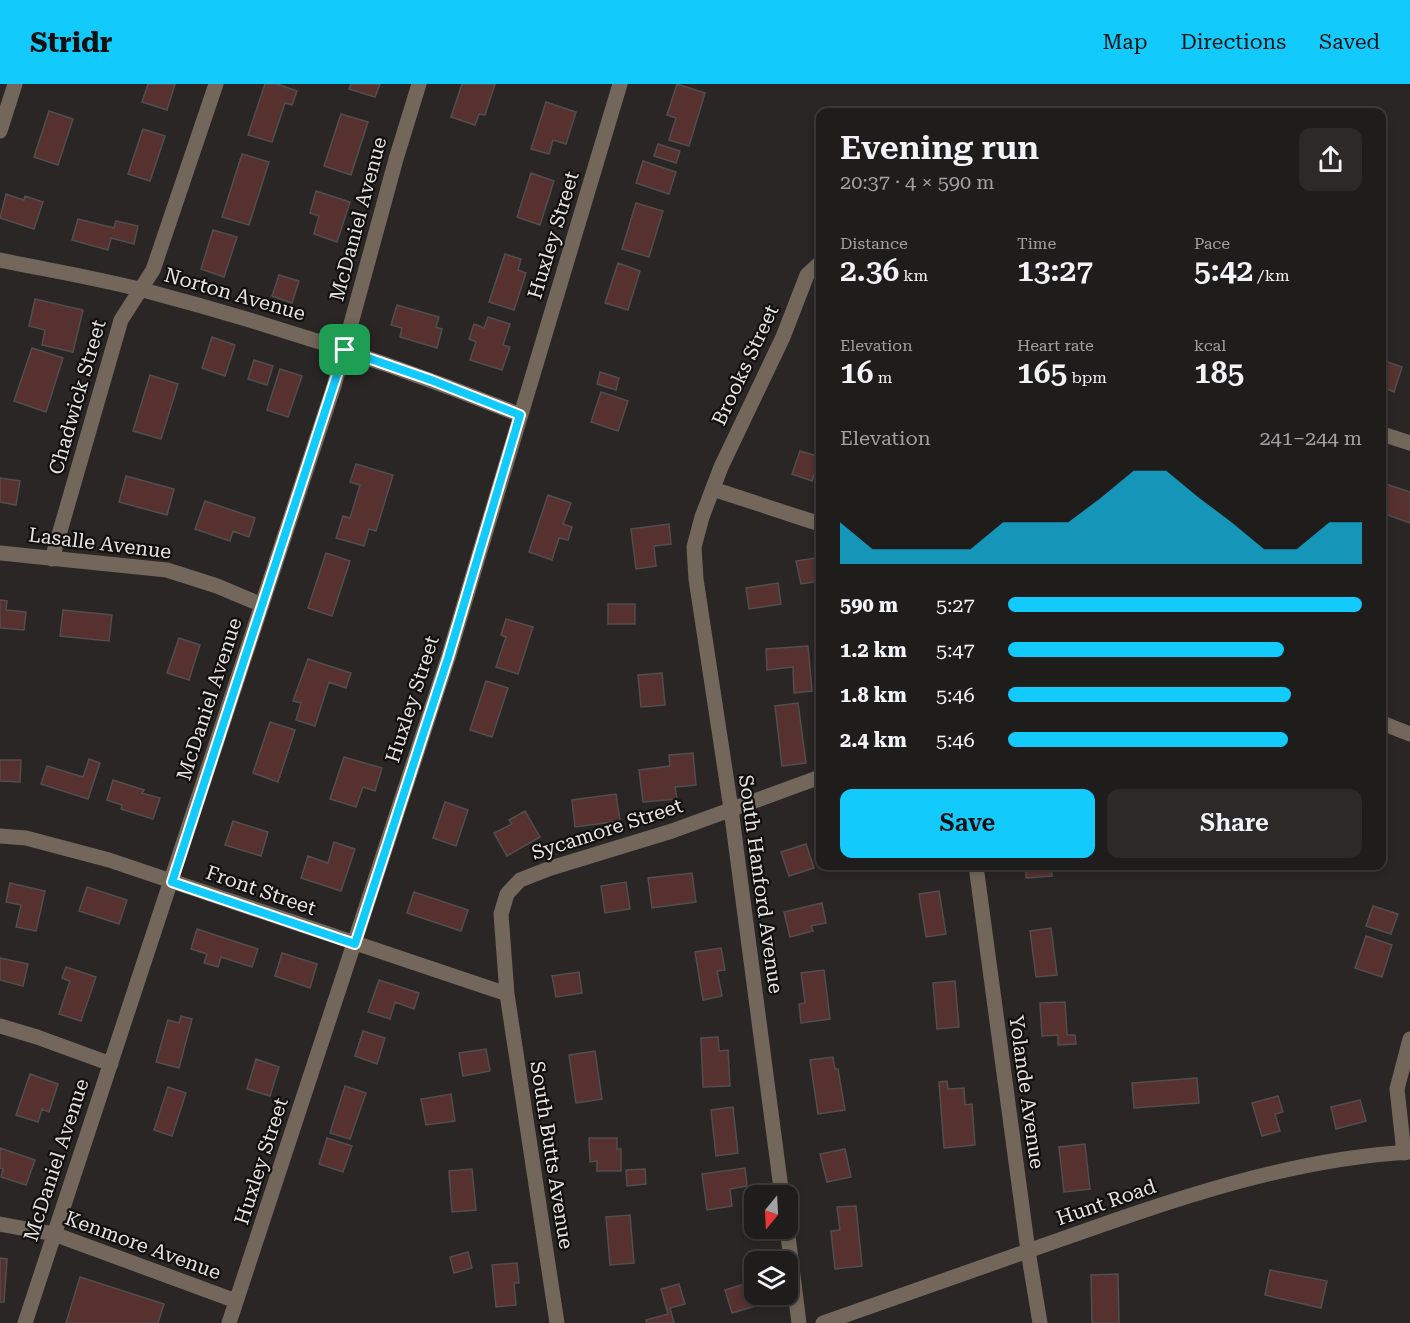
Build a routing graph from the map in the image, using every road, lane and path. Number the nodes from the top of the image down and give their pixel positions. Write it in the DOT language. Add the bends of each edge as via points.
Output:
graph roads {
  1 [pos="13,84"];
  2 [pos="216,84"];
  3 [pos="419,84"];
  4 [pos="620,84"];
  5 [pos="0,130"];
  6 [pos="0,260"];
  7 [pos="816,267"];
  8 [pos="141,290"];
  9 [pos="345,350"];
  10 [pos="520,415"];
  11 [pos="1386,435"];
  12 [pos="1410,443"];
  13 [pos="713,489"];
  14 [pos="816,523"];
  15 [pos="0,553"];
  16 [pos="52,559"];
  17 [pos="696,579"];
  18 [pos="262,605"];
  19 [pos="1386,725"];
  20 [pos="1410,734"];
  21 [pos="816,778"];
  22 [pos="731,809"];
  23 [pos="0,836"];
  24 [pos="977,870"];
  25 [pos="172,882"];
  26 [pos="355,944"];
  27 [pos="507,994"];
  28 [pos="0,1026"];
  29 [pos="1410,1039"];
  30 [pos="111,1064"];
  31 [pos="1407,1152"];
  32 [pos="781,1185"];
  33 [pos="0,1224"];
  34 [pos="54,1234"];
  35 [pos="788,1239"];
  36 [pos="1028,1251"];
  37 [pos="236,1300"];
  38 [pos="25,1323"];
  39 [pos="229,1323"];
  40 [pos="557,1323"];
  41 [pos="799,1323"];
  42 [pos="823,1323"];
  43 [pos="1040,1323"];
  1 -- 5 [label="street"];
  2 -- 8 [label="street, Chadwick Street" via="153,270"];
  3 -- 9 [label="street, McDaniel Avenue"];
  4 -- 10 [label="street, Huxley Street"];
  6 -- 8 [label="street, Norton Avenue"];
  7 -- 13 [label="street, Brooks Street" via="807,276"];
  8 -- 9 [label="street, Norton Avenue"];
  8 -- 16 [label="street, Chadwick Street" via="121,320"];
  9 -- 10 [label="street, Norton Avenue"];
  9 -- 18 [label="street, McDaniel Avenue"];
  10 -- 26 [label="street, Huxley Street" via="448,658"];
  11 -- 12 [label="street"];
  13 -- 14 [label="street"];
  13 -- 17 [label="street, Brooks Street" via="694,547"];
  15 -- 16 [label="street, Lasalle Avenue"];
  16 -- 18 [label="street, Lasalle Avenue" via="167,570"];
  17 -- 22 [label="street, South Hanford Avenue"];
  18 -- 25 [label="street, McDaniel Avenue"];
  19 -- 20 [label="street"];
  21 -- 22 [label="street, Sycamore Street"];
  22 -- 27 [label="street, Sycamore Street" via="520,880 507,894 501,914"];
  22 -- 32 [label="street, South Hanford Avenue"];
  23 -- 25 [label="street, Front Street" via="26,838 109,860"];
  24 -- 36 [label="street, Yolande Avenue"];
  25 -- 26 [label="street, Front Street"];
  25 -- 30 [label="street, McDaniel Avenue"];
  26 -- 27 [label="street, Front Street"];
  26 -- 37 [label="street, Huxley Street"];
  27 -- 40 [label="street, South Butts Avenue"];
  28 -- 30 [label="street"];
  29 -- 31 [label="street" via="1397,1089"];
  30 -- 34 [label="street, McDaniel Avenue"];
  31 -- 36 [label="street, Hunt Road" via="1272,1172 1140,1211"];
  33 -- 34 [label="street, Kenmore Avenue"];
  34 -- 37 [label="street, Kenmore Avenue"];
  34 -- 38 [label="street, McDaniel Avenue"];
  35 -- 41 [label="street"];
  36 -- 42 [label="street, Hunt Road"];
  36 -- 43 [label="street, Yolande Avenue"];
  37 -- 39 [label="street, Huxley Street"];
}
